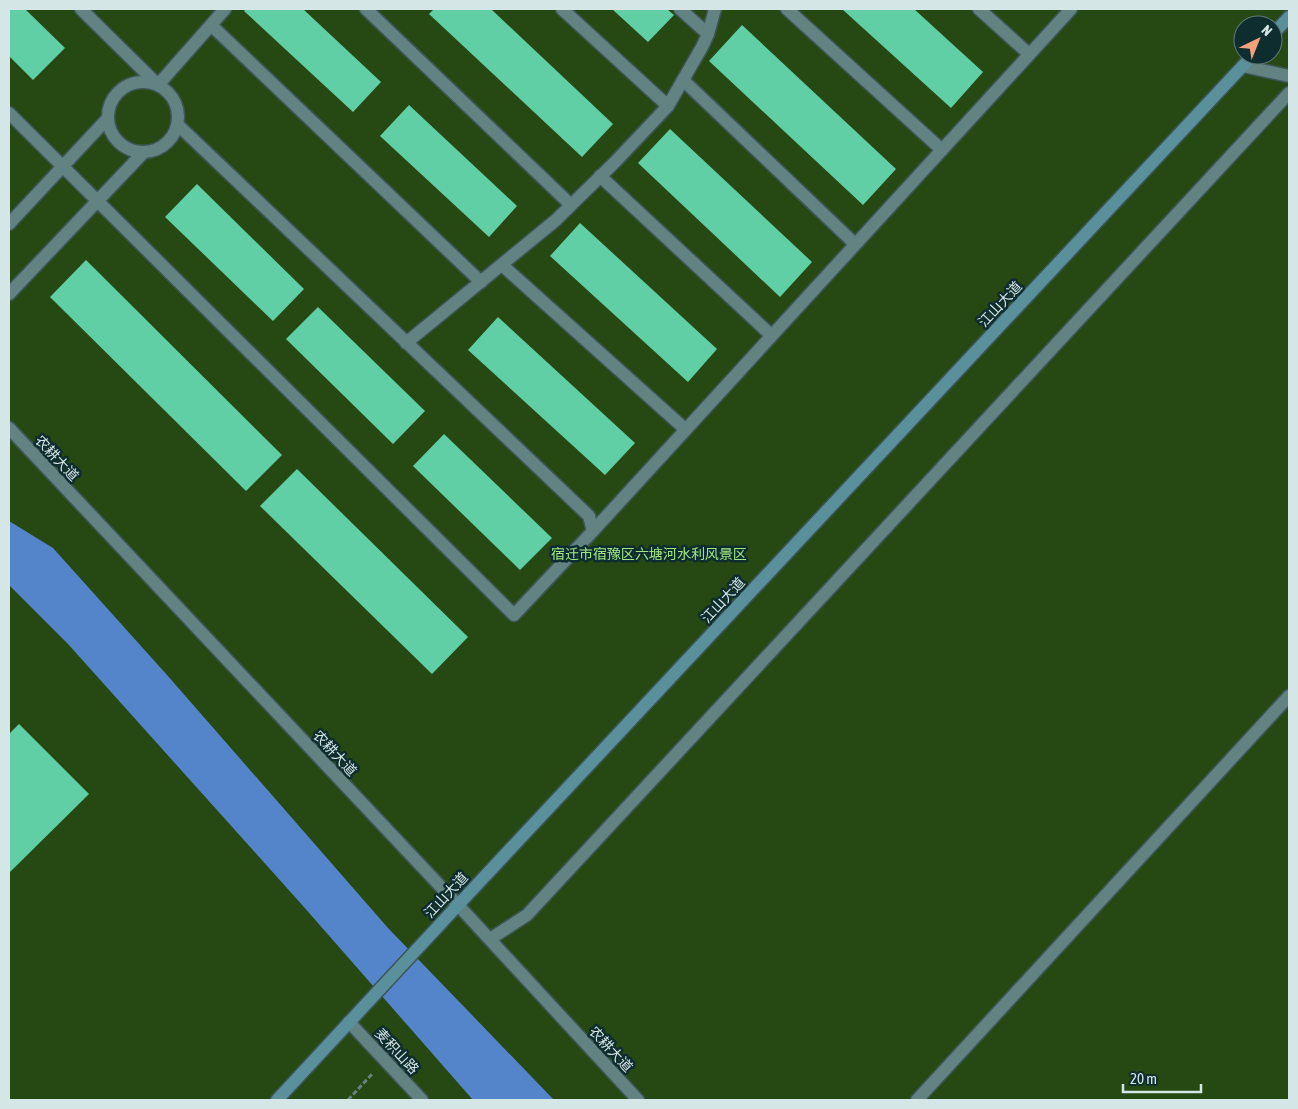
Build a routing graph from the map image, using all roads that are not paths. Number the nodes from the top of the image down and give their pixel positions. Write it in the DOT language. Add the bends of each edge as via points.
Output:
graph roads {
  1 [pos="82,9"];
  2 [pos="226,9"];
  3 [pos="366,9"];
  4 [pos="562,9"];
  5 [pos="680,9"];
  6 [pos="714,9"];
  7 [pos="787,9"];
  8 [pos="979,9"];
  9 [pos="1071,9"];
  10 [pos="211,25"];
  11 [pos="708,34"];
  12 [pos="1029,54"];
  13 [pos="1243,66"];
  14 [pos="1289,76"];
  15 [pos="683,80"];
  16 [pos="158,85"];
  17 [pos="1289,93"];
  18 [pos="668,106"];
  19 [pos="9,112"];
  20 [pos="108,119"];
  21 [pos="178,125"];
  22 [pos="942,150"];
  23 [pos="142,153"];
  24 [pos="63,167"];
  25 [pos="600,176"];
  26 [pos="97,201"];
  27 [pos="571,205"];
  28 [pos="9,224"];
  29 [pos="855,244"];
  30 [pos="502,265"];
  31 [pos="481,282"];
  32 [pos="9,294"];
  33 [pos="771,336"];
  34 [pos="406,343"];
  35 [pos="9,428"];
  36 [pos="686,429"];
  37 [pos="593,531"];
  38 [pos="1289,696"];
  39 [pos="458,905"];
  40 [pos="490,939"];
  41 [pos="353,1018"];
  42 [pos="277,1100"];
  43 [pos="422,1100"];
  44 [pos="638,1100"];
  45 [pos="917,1100"];
  1 -- 16 [label="street"];
  2 -- 10 [label="street"];
  3 -- 27 [label="street"];
  4 -- 18 [label="street"];
  5 -- 11 [label="street"];
  6 -- 11 [label="street"];
  7 -- 22 [label="street"];
  8 -- 12 [label="street"];
  9 -- 12 [label="street"];
  10 -- 16 [label="street"];
  10 -- 31 [label="street"];
  11 -- 15 [label="street"];
  12 -- 22 [label="street"];
  13 -- 14 [label="street"];
  13 -- 39 [label="main road, 江山大道"];
  15 -- 18 [label="street"];
  15 -- 29 [label="street"];
  16 -- 20 [label="street" via="134,83 123,88 109,107"];
  16 -- 21 [label="street" via="175,102 179,113"];
  17 -- 40 [label="street" via="527,915"];
  18 -- 25 [label="street"];
  19 -- 24 [label="street"];
  20 -- 23 [label="street" via="115,139 127,149"];
  20 -- 24 [label="street"];
  21 -- 23 [label="street" via="165,146"];
  21 -- 34 [label="street"];
  22 -- 29 [label="street"];
  23 -- 26 [label="street"];
  24 -- 26 [label="street"];
  24 -- 28 [label="street"];
  25 -- 27 [label="street"];
  25 -- 33 [label="street"];
  26 -- 32 [label="street"];
  26 -- 37 [label="street" via="514,615"];
  27 -- 30 [label="street"];
  29 -- 33 [label="street"];
  30 -- 31 [label="street"];
  30 -- 36 [label="street"];
  31 -- 34 [label="street"];
  33 -- 36 [label="street"];
  34 -- 37 [label="street" via="589,516"];
  35 -- 39 [label="street, 农耕大道"];
  36 -- 37 [label="street"];
  38 -- 45 [label="street"];
  39 -- 40 [label="street, 农耕大道"];
  39 -- 41 [label="main road, 江山大道"];
  40 -- 44 [label="street, 农耕大道"];
  41 -- 42 [label="main road, 江山大道"];
  41 -- 43 [label="street, 麦积山路" via="385,1060"];
}
